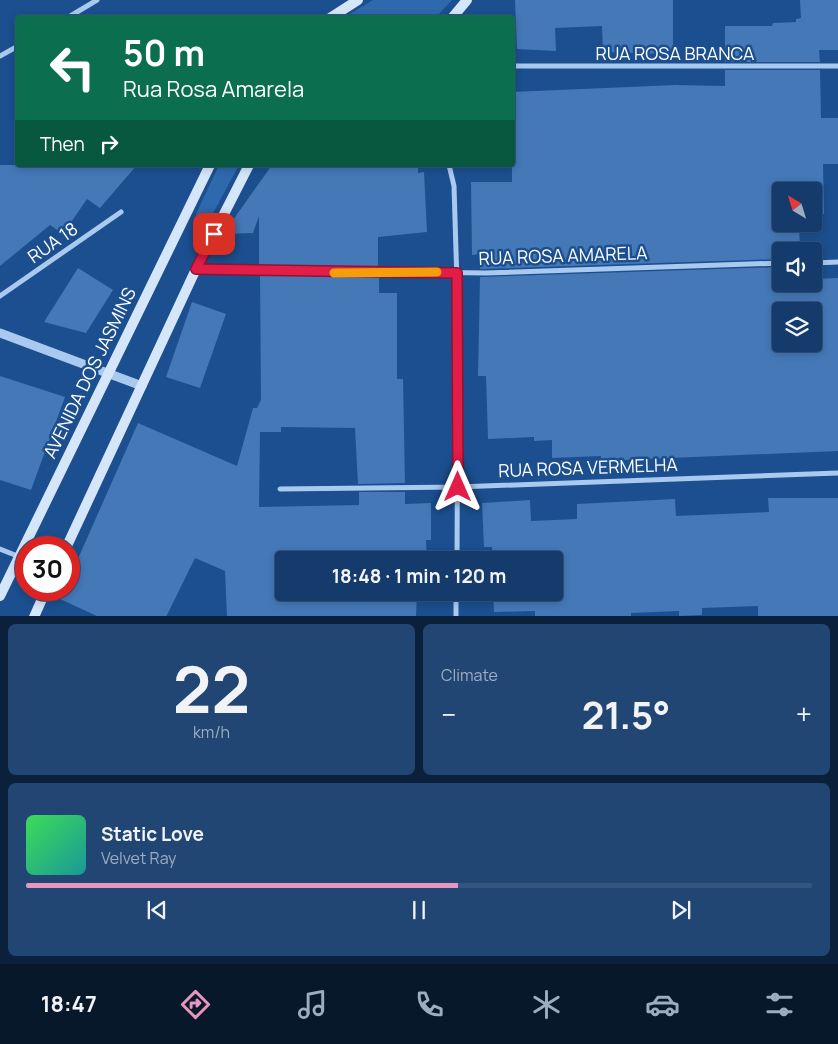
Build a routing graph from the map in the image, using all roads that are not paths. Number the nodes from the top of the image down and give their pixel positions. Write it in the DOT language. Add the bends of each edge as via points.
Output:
graph roads {
  1 [pos="98,0"];
  2 [pos="358,0"];
  3 [pos="467,0"];
  4 [pos="71,15"];
  5 [pos="335,15"];
  6 [pos="454,15"];
  7 [pos="15,48"];
  8 [pos="0,56"];
  9 [pos="515,66"];
  10 [pos="838,66"];
  11 [pos="209,167"];
  12 [pos="249,167"];
  13 [pos="449,167"];
  14 [pos="121,212"];
  15 [pos="838,262"];
  16 [pos="772,263"];
  17 [pos="822,263"];
  18 [pos="196,269"];
  19 [pos="457,273"];
  20 [pos="0,296"];
  21 [pos="0,333"];
  22 [pos="108,374"];
  23 [pos="142,386"];
  24 [pos="838,473"];
  25 [pos="458,487"];
  26 [pos="280,489"];
  27 [pos="30,536"];
  28 [pos="72,536"];
  29 [pos="0,549"];
  30 [pos="456,551"];
  31 [pos="15,555"];
  32 [pos="15,567"];
  33 [pos="0,596"];
  34 [pos="41,601"];
  35 [pos="456,601"];
  36 [pos="34,616"];
  37 [pos="456,616"];
  1 -- 4 [label="street"];
  2 -- 5 [label="main road"];
  3 -- 6 [label="main road"];
  7 -- 8 [label="street"];
  9 -- 10 [label="street, RUA ROSA BRANCA"];
  11 -- 22 [label="main road, AVENIDA DOS JASMINS"];
  12 -- 18 [label="main road"];
  13 -- 19 [label="street" via="454,186"];
  14 -- 20 [label="street, RUA 18"];
  15 -- 17 [label="street"];
  16 -- 19 [label="street, RUA ROSA AMARELA"];
  18 -- 19 [label="street, RUA ROSA AMARELA"];
  18 -- 23 [label="main road"];
  19 -- 25 [label="street"];
  21 -- 22 [label="street"];
  22 -- 23 [label="street"];
  22 -- 27 [label="main road, AVENIDA DOS JASMINS"];
  23 -- 28 [label="main road"];
  24 -- 25 [label="street, RUA ROSA VERMELHA"];
  25 -- 26 [label="street, RUA ROSA VERMELHA"];
  25 -- 30 [label="street"];
  29 -- 31 [label="street"];
  32 -- 33 [label="main road, AVENIDA DOS JASMINS"];
  34 -- 36 [label="main road"];
  35 -- 37 [label="street"];
}
